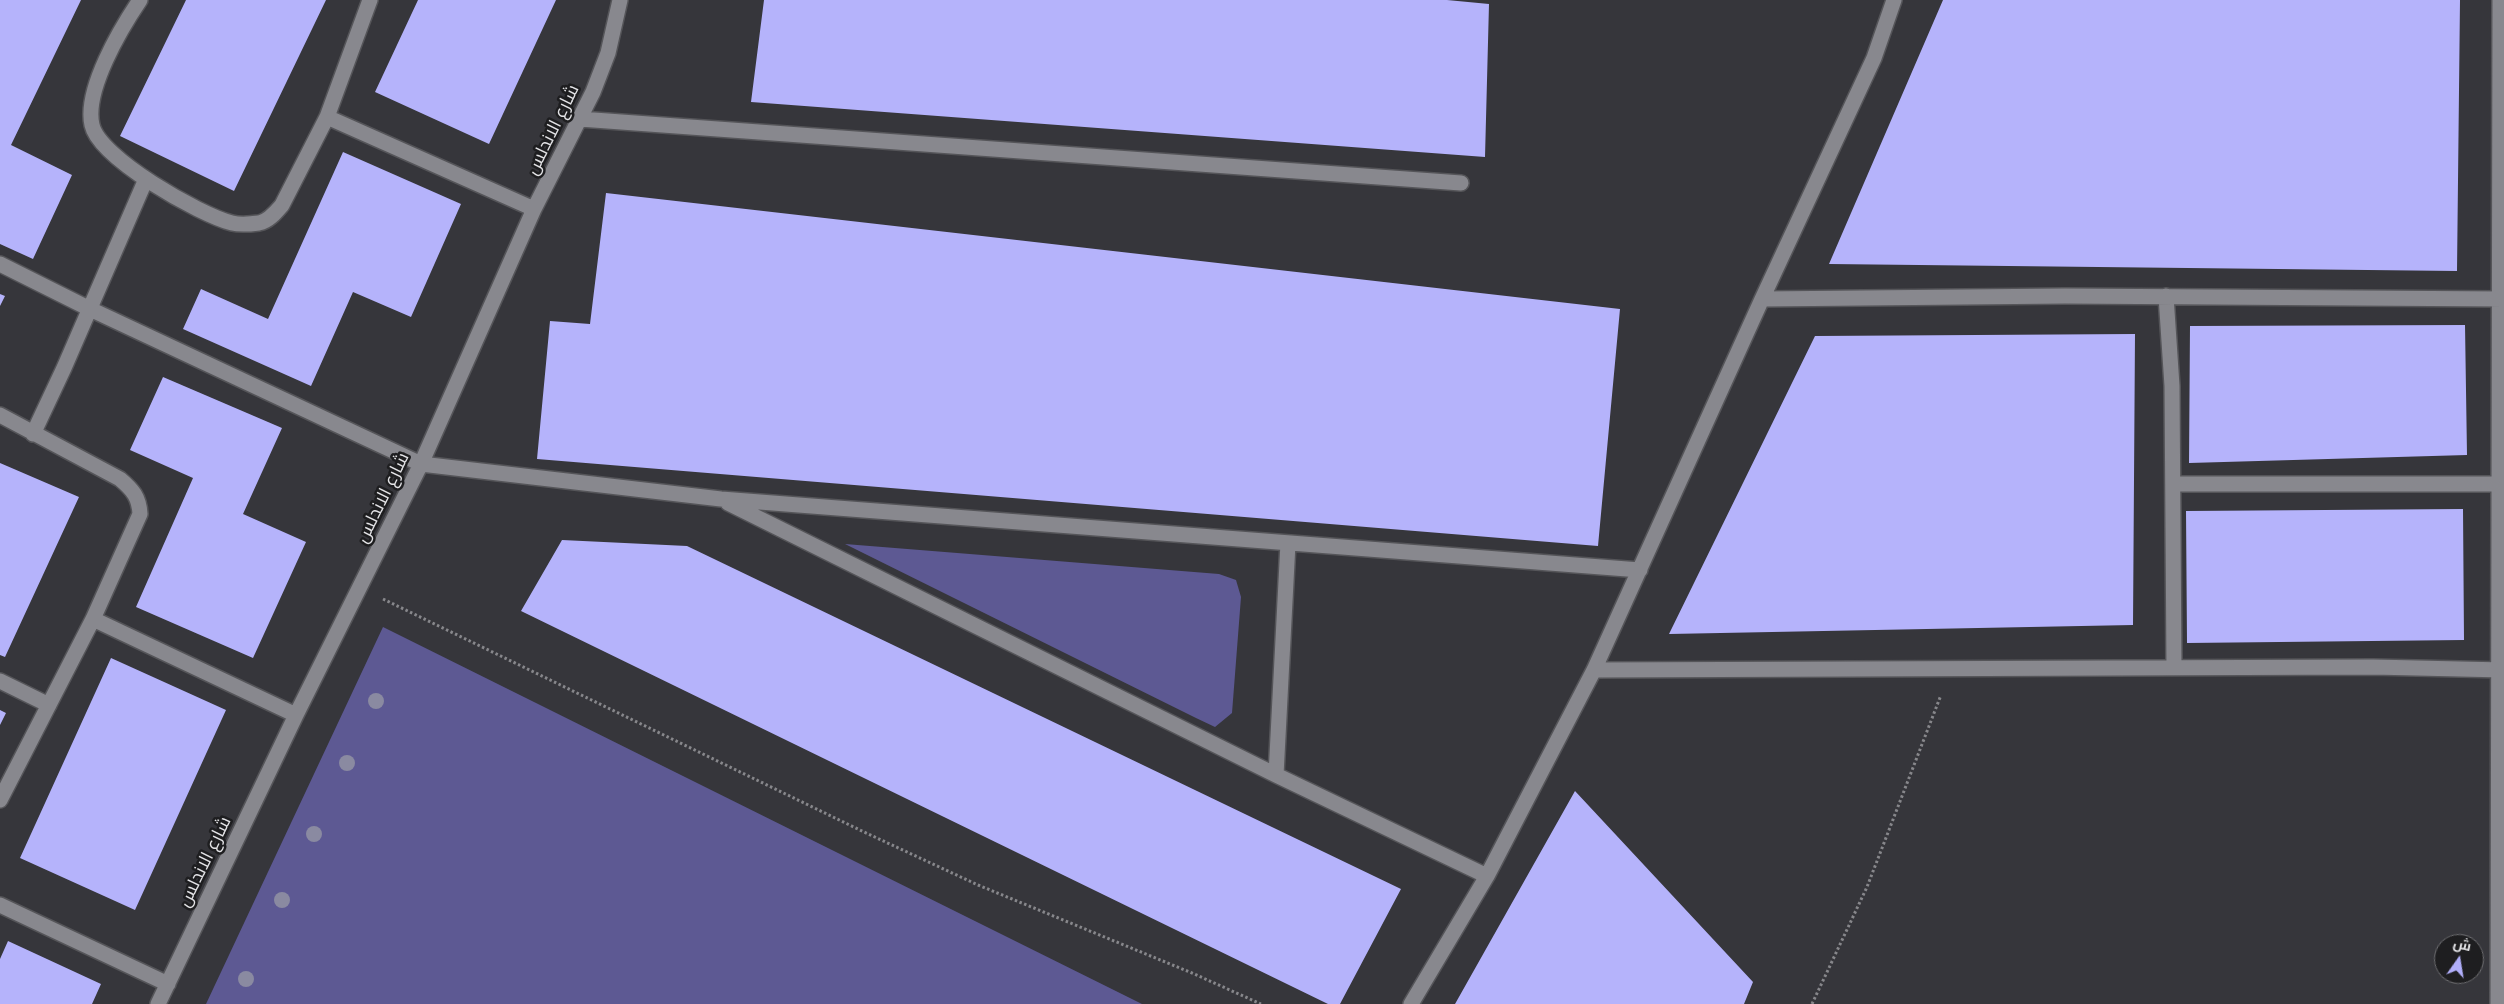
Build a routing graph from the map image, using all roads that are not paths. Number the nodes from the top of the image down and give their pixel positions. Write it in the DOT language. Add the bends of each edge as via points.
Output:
graph roads {
  1 [pos="140,0"];
  2 [pos="370,0"];
  3 [pos="620,0"];
  4 [pos="1894,0"];
  5 [pos="2500,0"];
  6 [pos="2502,110"];
  7 [pos="327,117"];
  8 [pos="580,119"];
  9 [pos="146,179"];
  10 [pos="1462,183"];
  11 [pos="534,208"];
  12 [pos="0,264"];
  13 [pos="2166,296"];
  14 [pos="1762,298"];
  15 [pos="2502,298"];
  16 [pos="90,309"];
  17 [pos="0,415"];
  18 [pos="33,434"];
  19 [pos="421,464"];
  20 [pos="2173,484"];
  21 [pos="2501,484"];
  22 [pos="721,499"];
  23 [pos="1288,543"];
  24 [pos="1640,570"];
  25 [pos="93,619"];
  26 [pos="2174,668"];
  27 [pos="1594,670"];
  28 [pos="2501,670"];
  29 [pos="0,681"];
  30 [pos="49,705"];
  31 [pos="296,715"];
  32 [pos="1276,775"];
  33 [pos="0,800"];
  34 [pos="1487,876"];
  35 [pos="0,905"];
  36 [pos="168,984"];
  37 [pos="158,1004"];
  38 [pos="1411,1004"];
  39 [pos="2498,1004"];
  1 -- 9 [label="street" via="117,33 91,113 92,126 102,143"];
  2 -- 7 [label="street"];
  3 -- 8 [label="street, شارع الاندلس" via="608,53"];
  4 -- 14 [label="street" via="1874,58"];
  5 -- 6 [label="street"];
  6 -- 15 [label="street"];
  7 -- 9 [label="street" via="282,205 261,223 233,223 209,214"];
  7 -- 11 [label="street"];
  8 -- 10 [label="street"];
  8 -- 11 [label="street, شارع الاندلس"];
  9 -- 16 [label="street"];
  11 -- 19 [label="street, شارع الاندلس"];
  12 -- 16 [label="street"];
  13 -- 14 [label="street"];
  13 -- 15 [label="street"];
  13 -- 20 [label="street" via="2172,386"];
  14 -- 24 [label="street"];
  15 -- 21 [label="street"];
  16 -- 18 [label="street"];
  16 -- 19 [label="street"];
  17 -- 18 [label="street"];
  18 -- 25 [label="street" via="120,479 133,489 140,501 140,514"];
  19 -- 22 [label="street"];
  19 -- 31 [label="street, شارع الاندلس"];
  20 -- 21 [label="street"];
  20 -- 26 [label="street"];
  21 -- 28 [label="street"];
  22 -- 23 [label="street"];
  22 -- 32 [label="street"];
  23 -- 24 [label="street"];
  23 -- 32 [label="street"];
  24 -- 27 [label="street"];
  25 -- 30 [label="street"];
  25 -- 31 [label="street"];
  26 -- 27 [label="street"];
  26 -- 28 [label="street"];
  27 -- 34 [label="street"];
  28 -- 39 [label="street"];
  29 -- 30 [label="street"];
  30 -- 33 [label="street"];
  31 -- 36 [label="street, شارع الاندلس"];
  32 -- 34 [label="street"];
  34 -- 38 [label="street"];
  35 -- 36 [label="street"];
  36 -- 37 [label="street, شارع الاندلس"];
}
